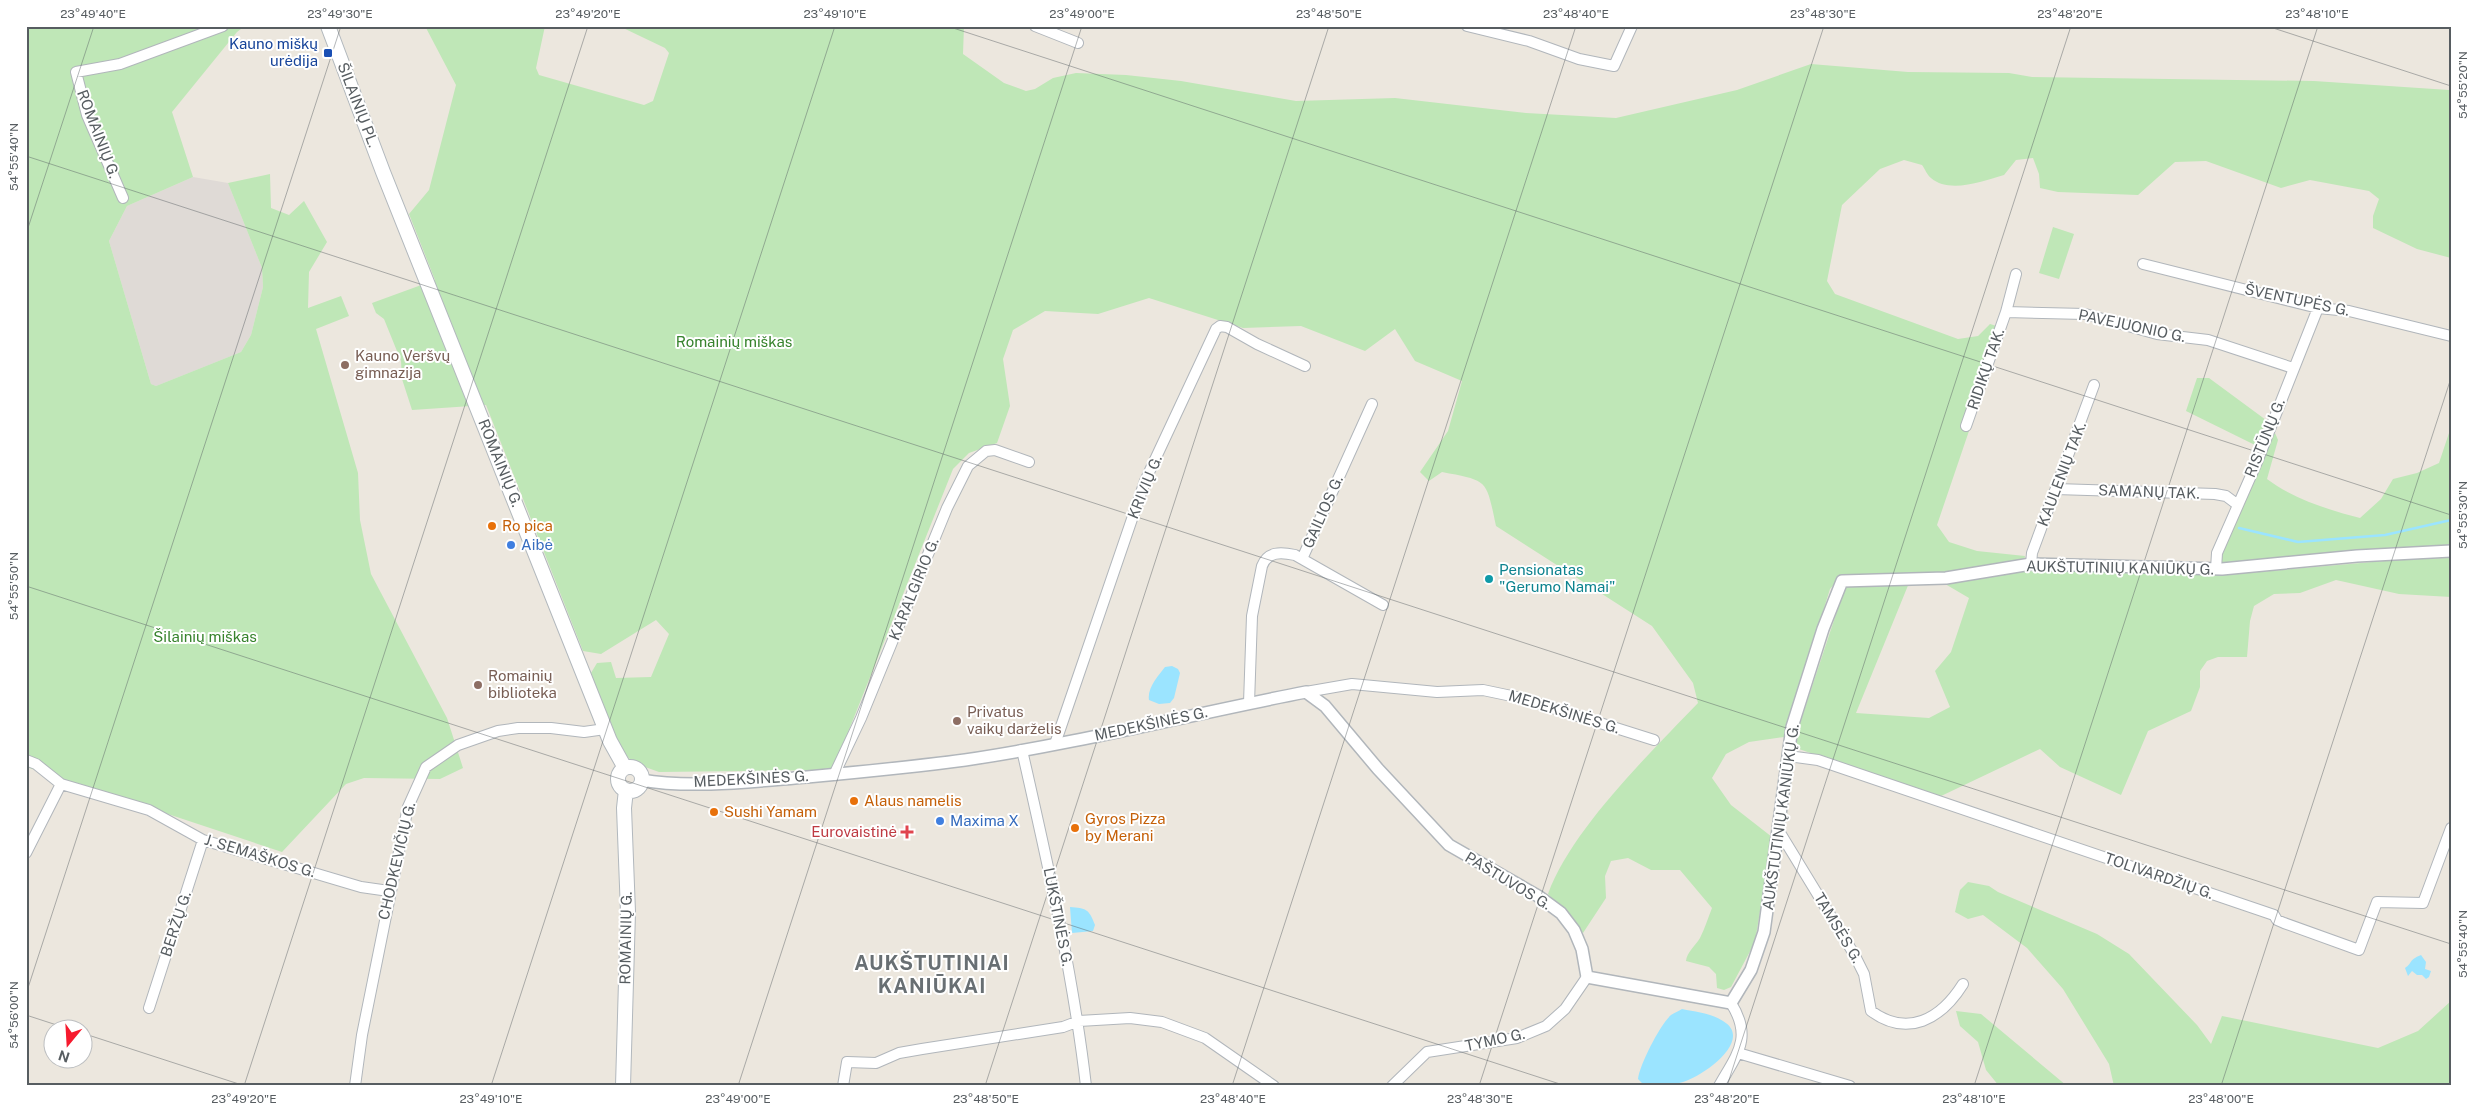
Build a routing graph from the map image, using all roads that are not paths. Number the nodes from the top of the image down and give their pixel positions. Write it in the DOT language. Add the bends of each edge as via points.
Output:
graph roads {
  1 [pos="223,26"];
  2 [pos="328,26"];
  3 [pos="1035,26"];
  4 [pos="1467,26"];
  5 [pos="1632,26"];
  6 [pos="1078,43"];
  7 [pos="388,184"];
  8 [pos="123,198"];
  9 [pos="2143,264"];
  10 [pos="2016,274"];
  11 [pos="2318,308"];
  12 [pos="2006,312"];
  13 [pos="2451,336"];
  14 [pos="1304,366"];
  15 [pos="2293,368"];
  16 [pos="2094,385"];
  17 [pos="1372,404"];
  18 [pos="1966,426"];
  19 [pos="1029,462"];
  20 [pos="2056,489"];
  21 [pos="2238,505"];
  22 [pos="2451,550"];
  23 [pos="1302,559"];
  24 [pos="2031,564"];
  25 [pos="2216,569"];
  26 [pos="1383,605"];
  27 [pos="1306,692"];
  28 [pos="1249,703"];
  29 [pos="605,729"];
  30 [pos="1654,740"];
  31 [pos="1055,744"];
  32 [pos="1022,750"];
  33 [pos="1788,756"];
  34 [pos="26,760"];
  35 [pos="625,768"];
  36 [pos="834,775"];
  37 [pos="641,780"];
  38 [pos="61,784"];
  39 [pos="626,790"];
  40 [pos="2451,828"];
  41 [pos="1779,831"];
  42 [pos="203,840"];
  43 [pos="26,853"];
  44 [pos="390,891"];
  45 [pos="1587,977"];
  46 [pos="1963,984"];
  47 [pos="1731,1003"];
  48 [pos="149,1008"];
  49 [pos="1079,1022"];
  50 [pos="1738,1052"];
  51 [pos="355,1086"];
  52 [pos="623,1086"];
  53 [pos="843,1086"];
  54 [pos="1086,1086"];
  55 [pos="1274,1086"];
  56 [pos="1392,1086"];
  57 [pos="1719,1086"];
  58 [pos="1850,1086"];
  1 -- 8 [label="street, ROMAINIŲ G." via="120,64 76,72 87,115"];
  2 -- 7 [label="main road, ŠILAINIŲ PL."];
  3 -- 6 [label="street"];
  4 -- 5 [label="street" via="1614,66"];
  7 -- 29 [label="main road, ROMAINIŲ G."];
  9 -- 11 [label="street, ŠVENTUPĖS G."];
  10 -- 12 [label="street"];
  11 -- 13 [label="street, ŠVENTUPĖS G." via="2349,311"];
  11 -- 15 [label="street, RISTŪNŲ G."];
  12 -- 15 [label="street, PAVEJUONIO G." via="2085,314 2157,334 2208,340"];
  12 -- 18 [label="street, RIDIKŲ TAK."];
  14 -- 31 [label="street, KRIVIŲ G." via="1228,327 1216,329 1145,481"];
  15 -- 21 [label="street, RISTŪNŲ G."];
  16 -- 20 [label="street, KAULENIŲ TAK."];
  17 -- 23 [label="street, GAILIOS G."];
  19 -- 36 [label="street, KARALGIRIO G." via="995,450 986,452 968,466 947,508 861,718"];
  20 -- 21 [label="street, SAMANŲ TAK." via="2215,494 2226,496"];
  20 -- 24 [label="street, KAULENIŲ TAK." via="2032,553"];
  21 -- 25 [label="street, RISTŪNŲ G." via="2217,553"];
  22 -- 25 [label="street, AUKŠTUTINIŲ KANIŪKŲ G."];
  23 -- 26 [label="street"];
  23 -- 28 [label="street, GAILIOS G." via="1278,552 1265,559 1252,616"];
  24 -- 25 [label="street, AUKŠTUTINIŲ KANIŪKŲ G."];
  24 -- 33 [label="street, AUKŠTUTINIŲ KANIŪKŲ G." via="1946,578 1842,581 1794,719"];
  27 -- 28 [label="street, MEDEKŠINĖS G."];
  27 -- 30 [label="street, MEDEKŠINĖS G." via="1352,684 1437,692 1483,690 1521,698"];
  27 -- 45 [label="street, PAŠTUVOS G." via="1325,706 1449,845 1562,913 1582,949"];
  28 -- 31 [label="street, MEDEKŠINĖS G."];
  29 -- 35 [label="main road, ROMAINIŲ G."];
  29 -- 44 [label="street, CHODKEVIČIŲ G." via="584,732 518,728 498,731 458,745 426,767 408,807"];
  31 -- 32 [label="street, MEDEKŠINĖS G."];
  32 -- 36 [label="street, MEDEKŠINĖS G." via="966,760"];
  32 -- 49 [label="street, LUKŠTINĖS G."];
  33 -- 40 [label="street, TOLIVARDŽIŲ G." via="1818,760 2175,881 2274,915 2284,923 2359,950 2378,902 2423,903"];
  33 -- 41 [label="street, AUKŠTUTINIŲ KANIŪKŲ G."];
  34 -- 38 [label="street, J. SEMAŠKOS G."];
  35 -- 37 [label="main road" via="637,770"];
  35 -- 39 [label="main road" via="619,774 618,782"];
  36 -- 37 [label="street, MEDEKŠINĖS G." via="750,782 658,783"];
  37 -- 39 [label="main road" via="638,788"];
  38 -- 42 [label="street, J. SEMAŠKOS G." via="149,810"];
  38 -- 43 [label="street"];
  39 -- 52 [label="main road, ROMAINIŲ G." via="628,912"];
  41 -- 46 [label="street, TAMSĖS G." via="1854,954 1864,974 1871,1011 1894,1024 1916,1023 1947,1005"];
  41 -- 47 [label="street, AUKŠTUTINIŲ KANIŪKŲ G." via="1764,932 1751,970"];
  42 -- 44 [label="street, J. SEMAŠKOS G." via="361,887"];
  42 -- 48 [label="street, BERŽŲ G."];
  44 -- 51 [label="street, CHODKEVIČIŲ G."];
  45 -- 47 [label="street"];
  45 -- 56 [label="street, TYMO G." via="1565,1009 1546,1026 1516,1038 1426,1052"];
  47 -- 50 [label="street" via="1742,1026"];
  49 -- 53 [label="street" via="914,1050 876,1063 847,1062"];
  49 -- 54 [label="street, LUKŠTINĖS G."];
  49 -- 55 [label="street" via="1130,1018 1162,1022 1205,1038"];
  50 -- 57 [label="street"];
  50 -- 58 [label="street"];
}
